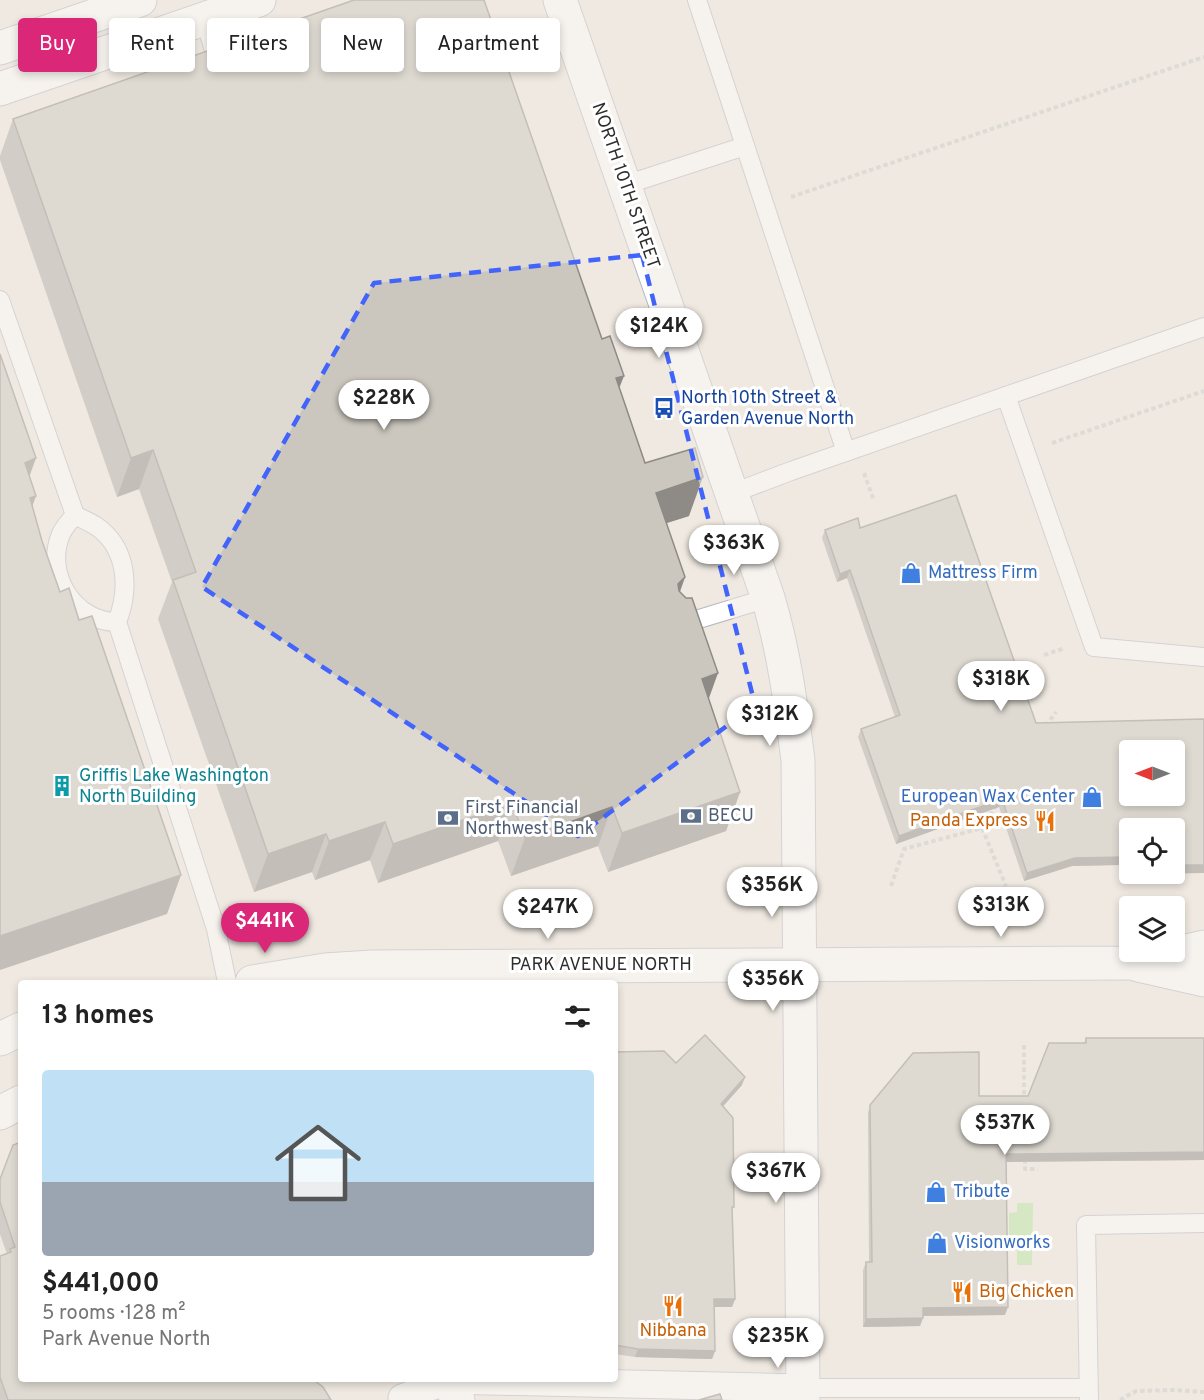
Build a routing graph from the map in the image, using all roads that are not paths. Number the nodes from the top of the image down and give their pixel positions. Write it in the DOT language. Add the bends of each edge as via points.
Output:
graph roads {
  1 [pos="140,0"];
  2 [pos="259,0"];
  3 [pos="560,0"];
  4 [pos="697,0"];
  5 [pos="205,19"];
  6 [pos="0,48"];
  7 [pos="223,80"];
  8 [pos="0,89"];
  9 [pos="745,147"];
  10 [pos="626,185"];
  11 [pos="0,300"];
  12 [pos="1204,327"];
  13 [pos="1006,396"];
  14 [pos="846,452"];
  15 [pos="733,493"];
  16 [pos="75,515"];
  17 [pos="768,598"];
  18 [pos="117,622"];
  19 [pos="675,626"];
  20 [pos="1204,657"];
  21 [pos="1204,946"];
  22 [pos="1131,963"];
  23 [pos="798,965"];
  24 [pos="287,979"];
  25 [pos="227,980"];
  26 [pos="1204,980"];
  27 [pos="18,1030"];
  28 [pos="0,1039"];
  29 [pos="18,1104"];
  30 [pos="0,1113"];
  31 [pos="1204,1223"];
  32 [pos="451,1386"];
  33 [pos="803,1394"];
  34 [pos="1088,1394"];
  35 [pos="402,1398"];
  1 -- 6 [label="street"];
  2 -- 5 [label="street"];
  3 -- 10 [label="street, NORTH 10TH STREET"];
  4 -- 9 [label="lane"];
  5 -- 7 [label="lane"];
  5 -- 8 [label="street"];
  9 -- 10 [label="lane"];
  9 -- 14 [label="lane"];
  10 -- 15 [label="street, NORTH 10TH STREET"];
  11 -- 16 [label="lane"];
  12 -- 13 [label="lane"];
  13 -- 14 [label="lane"];
  13 -- 20 [label="lane" via="1094,647"];
  14 -- 15 [label="lane"];
  15 -- 17 [label="street, NORTH 10TH STREET"];
  16 -- 18 [label="lane" via="110,539 122,562 125,592"];
  16 -- 18 [label="lane" via="64,528 56,551 61,582 73,604 88,616"];
  17 -- 19 [label="lane"];
  17 -- 23 [label="street, NORTH 10TH STREET" via="788,687 798,760"];
  18 -- 25 [label="lane" via="216,929"];
  21 -- 22 [label="street, PARK AVENUE NORTH"];
  22 -- 23 [label="street, PARK AVENUE NORTH"];
  22 -- 26 [label="street, PARK AVENUE NORTH"];
  23 -- 24 [label="street, PARK AVENUE NORTH" via="372,967 325,970"];
  23 -- 33 [label="street, NORTH 10TH STREET"];
  27 -- 28 [label="street"];
  29 -- 30 [label="street"];
  31 -- 34 [label="lane" via="1086,1225"];
  32 -- 33 [label="street"];
  32 -- 35 [label="street"];
  33 -- 34 [label="lane"];
}
